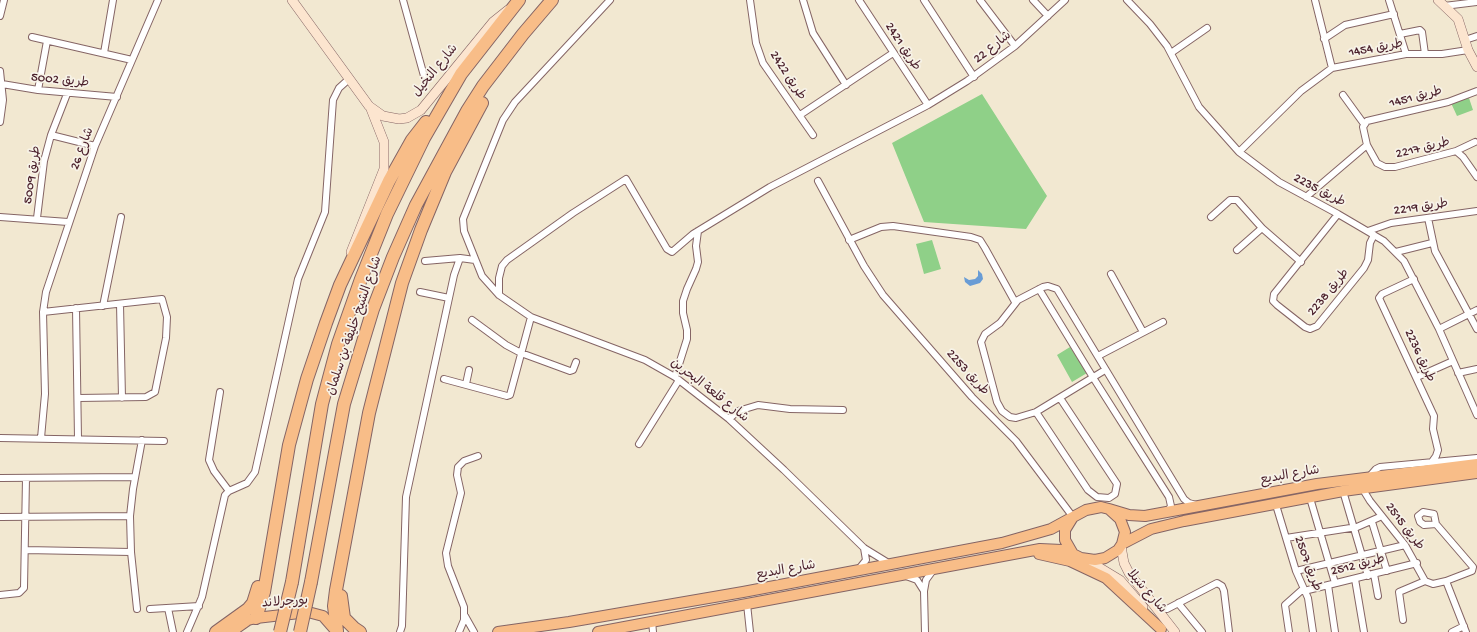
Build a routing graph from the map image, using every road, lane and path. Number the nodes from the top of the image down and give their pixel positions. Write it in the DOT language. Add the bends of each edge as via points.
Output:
graph roads {
  1 [pos="4,0"];
  2 [pos="113,0"];
  3 [pos="158,0"];
  4 [pos="292,0"];
  5 [pos="403,0"];
  6 [pos="552,0"];
  7 [pos="610,0"];
  8 [pos="750,0"];
  9 [pos="803,0"];
  10 [pos="858,0"];
  11 [pos="924,0"];
  12 [pos="980,0"];
  13 [pos="1033,0"];
  14 [pos="1065,0"];
  15 [pos="1127,0"];
  16 [pos="1314,0"];
  17 [pos="1389,0"];
  18 [pos="1458,2"];
  19 [pos="1477,2"];
  20 [pos="1441,3"];
  21 [pos="515,4"];
  22 [pos="1394,14"];
  23 [pos="0,16"];
  24 [pos="1048,16"];
  25 [pos="1207,28"];
  26 [pos="523,34"];
  27 [pos="1400,34"];
  28 [pos="1477,36"];
  29 [pos="32,37"];
  30 [pos="1324,39"];
  31 [pos="1465,40"];
  32 [pos="46,41"];
  33 [pos="1015,46"];
  34 [pos="1468,50"];
  35 [pos="104,53"];
  36 [pos="893,53"];
  37 [pos="1170,53"];
  38 [pos="1406,54"];
  39 [pos="1424,54"];
  40 [pos="132,60"];
  41 [pos="1477,67"];
  42 [pos="1332,68"];
  43 [pos="0,71"];
  44 [pos="461,74"];
  45 [pos="424,76"];
  46 [pos="974,77"];
  47 [pos="349,79"];
  48 [pos="2,84"];
  49 [pos="846,85"];
  50 [pos="38,90"];
  51 [pos="1477,91"];
  52 [pos="67,94"];
  53 [pos="1343,95"];
  54 [pos="117,97"];
  55 [pos="928,105"];
  56 [pos="369,106"];
  57 [pos="800,115"];
  58 [pos="0,122"];
  59 [pos="1364,126"];
  60 [pos="51,135"];
  61 [pos="813,135"];
  62 [pos="1475,142"];
  63 [pos="1367,145"];
  64 [pos="94,146"];
  65 [pos="1456,151"];
  66 [pos="1239,152"];
  67 [pos="1477,177"];
  68 [pos="818,180"];
  69 [pos="1306,197"];
  70 [pos="1477,211"];
  71 [pos="1338,214"];
  72 [pos="120,216"];
  73 [pos="1210,217"];
  74 [pos="0,218"];
  75 [pos="37,218"];
  76 [pos="1428,218"];
  77 [pos="68,222"];
  78 [pos="1262,228"];
  79 [pos="698,231"];
  80 [pos="1368,231"];
  81 [pos="1374,235"];
  82 [pos="850,240"];
  83 [pos="1432,243"];
  84 [pos="1237,250"];
  85 [pos="1396,252"];
  86 [pos="460,258"];
  87 [pos="475,260"];
  88 [pos="426,261"];
  89 [pos="1301,262"];
  90 [pos="349,265"];
  91 [pos="1111,274"];
  92 [pos="1414,279"];
  93 [pos="1039,289"];
  94 [pos="420,292"];
  95 [pos="500,295"];
  96 [pos="449,298"];
  97 [pos="1015,302"];
  98 [pos="120,304"];
  99 [pos="103,306"];
  100 [pos="76,308"];
  101 [pos="1477,310"];
  102 [pos="43,312"];
  103 [pos="1470,313"];
  104 [pos="531,317"];
  105 [pos="472,320"];
  106 [pos="1163,322"];
  107 [pos="1439,329"];
  108 [pos="1477,329"];
  109 [pos="1143,332"];
  110 [pos="521,353"];
  111 [pos="1098,356"];
  112 [pos="1453,361"];
  113 [pos="576,362"];
  114 [pos="1477,369"];
  115 [pos="470,370"];
  116 [pos="1105,370"];
  117 [pos="1458,373"];
  118 [pos="1092,377"];
  119 [pos="1417,377"];
  120 [pos="444,378"];
  121 [pos="677,379"];
  122 [pos="466,384"];
  123 [pos="220,392"];
  124 [pos="78,398"];
  125 [pos="122,398"];
  126 [pos="1060,398"];
  127 [pos="843,410"];
  128 [pos="1036,412"];
  129 [pos="1006,415"];
  130 [pos="1477,415"];
  131 [pos="729,419"];
  132 [pos="998,423"];
  133 [pos="0,438"];
  134 [pos="41,438"];
  135 [pos="78,439"];
  136 [pos="142,440"];
  137 [pos="164,441"];
  138 [pos="639,444"];
  139 [pos="478,456"];
  140 [pos="1477,458"];
  141 [pos="1477,464"];
  142 [pos="1428,467"];
  143 [pos="1477,473"];
  144 [pos="135,477"];
  145 [pos="0,478"];
  146 [pos="26,478"];
  147 [pos="1362,488"];
  148 [pos="229,491"];
  149 [pos="1343,492"];
  150 [pos="1310,498"];
  151 [pos="1214,503"];
  152 [pos="1276,505"];
  153 [pos="1109,509"];
  154 [pos="1167,513"];
  155 [pos="130,516"];
  156 [pos="1073,516"];
  157 [pos="1382,516"];
  158 [pos="0,517"];
  159 [pos="25,517"];
  160 [pos="1372,522"];
  161 [pos="1436,524"];
  162 [pos="1354,527"];
  163 [pos="1321,534"];
  164 [pos="1286,538"];
  165 [pos="1122,545"];
  166 [pos="1406,545"];
  167 [pos="864,548"];
  168 [pos="270,549"];
  169 [pos="25,550"];
  170 [pos="344,550"];
  171 [pos="1381,551"];
  172 [pos="131,552"];
  173 [pos="1025,553"];
  174 [pos="1073,554"];
  175 [pos="1362,556"];
  176 [pos="1087,560"];
  177 [pos="1330,563"];
  178 [pos="1417,563"];
  179 [pos="891,564"];
  180 [pos="936,568"];
  181 [pos="858,571"];
  182 [pos="1296,571"];
  183 [pos="1387,571"];
  184 [pos="1371,575"];
  185 [pos="898,576"];
  186 [pos="1355,579"];
  187 [pos="1425,581"];
  188 [pos="1446,581"];
  189 [pos="1335,583"];
  190 [pos="1328,585"];
  191 [pos="924,590"];
  192 [pos="1304,590"];
  193 [pos="0,595"];
  194 [pos="1378,596"];
  195 [pos="1178,603"];
  196 [pos="747,604"];
  197 [pos="199,606"];
  198 [pos="137,608"];
  199 [pos="168,608"];
  200 [pos="150,609"];
  201 [pos="1165,613"];
  202 [pos="465,615"];
  203 [pos="256,618"];
  204 [pos="1403,620"];
  205 [pos="652,621"];
  206 [pos="1465,629"];
  207 [pos="401,630"];
  208 [pos="1162,630"];
  209 [pos="337,631"];
  210 [pos="173,632"];
  211 [pos="187,632"];
  212 [pos="216,632"];
  213 [pos="232,632"];
  214 [pos="280,632"];
  215 [pos="300,632"];
  216 [pos="360,632"];
  217 [pos="459,632"];
  218 [pos="474,632"];
  219 [pos="498,632"];
  220 [pos="598,632"];
  221 [pos="653,632"];
  222 [pos="750,632"];
  223 [pos="925,632"];
  224 [pos="1175,632"];
  225 [pos="1202,632"];
  226 [pos="1229,632"];
  227 [pos="1289,632"];
  228 [pos="1313,632"];
  229 [pos="1335,632"];
  230 [pos="1364,632"];
  231 [pos="1452,632"];
  1 -- 23 [label="street"];
  2 -- 35 [label="street"];
  3 -- 40 [label="street, شارع 26"];
  4 -- 47 [label="street, شارع النخيل"];
  5 -- 45 [label="street"];
  6 -- 26 [label="highway, شارع الشيخ خليفة بن سلمان"];
  7 -- 87 [label="street, شارع قلعة البحرين" via="515,102 503,120 463,219 464,231"];
  8 -- 57 [label="street, طريق 2422" via="756,43 761,58"];
  9 -- 49 [label="street" via="813,34"];
  10 -- 36 [label="street, طريق 2421"];
  11 -- 46 [label="street"];
  12 -- 33 [label="street"];
  13 -- 24 [label="street"];
  14 -- 24 [label="street, شارع 22"];
  15 -- 37 [label="street, طريق 2235" via="1158,34"];
  16 -- 30 [label="street"];
  17 -- 22 [label="street"];
  18 -- 19 [label="street"];
  18 -- 20 [label="street"];
  20 -- 31 [label="street" via="1458,18"];
  21 -- 44 [label="highway, شارع الشيخ خليفة بن سلمان"];
  21 -- 56 [label="street, شارع النخيل" via="493,22 418,112 407,118 390,119"];
  22 -- 27 [label="street"];
  22 -- 30 [label="street" via="1345,25"];
  24 -- 33 [label="street, شارع 22"];
  25 -- 37 [label="street"];
  26 -- 170 [label="highway" via="475,114 445,172 402,283 369,413"];
  26 -- 215 [label="highway, شارع الشيخ خليفة بن سلمان, bridge" via="483,86 448,145 416,205 373,309 344,404 312,582"];
  27 -- 38 [label="street"];
  27 -- 39 [label="street, طريق 1454" via="1420,30"];
  28 -- 31 [label="street"];
  29 -- 32 [label="street"];
  30 -- 42 [label="street"];
  31 -- 34 [label="street"];
  32 -- 35 [label="street"];
  32 -- 50 [label="street"];
  33 -- 46 [label="street, شارع 22"];
  34 -- 39 [label="street, طريق 1454"];
  34 -- 41 [label="street"];
  35 -- 40 [label="street"];
  36 -- 49 [label="street, طريق 2422"];
  36 -- 55 [label="street, طريق 2421"];
  37 -- 66 [label="street, طريق 2235" via="1199,107"];
  38 -- 39 [label="street, طريق 1454"];
  38 -- 42 [label="street, طريق 1454"];
  40 -- 54 [label="street, شارع 26"];
  42 -- 66 [label="street" via="1301,91"];
  43 -- 48 [label="street"];
  44 -- 90 [label="highway" via="412,140 389,181"];
  44 -- 214 [label="highway, شارع الشيخ خليفة بن سلمان, bridge" via="424,138 387,214 360,279 338,344 322,404 292,582"];
  46 -- 55 [label="street, شارع 22"];
  47 -- 56 [label="street, شارع النخيل"];
  47 -- 148 [label="street" via="333,100 325,212 298,280 255,472 247,484"];
  48 -- 50 [label="street, طريق 5002"];
  48 -- 58 [label="street"];
  49 -- 57 [label="street, طريق 2422"];
  50 -- 52 [label="street, طريق 5002"];
  51 -- 59 [label="street, طريق 1451" via="1448,102 1368,121"];
  52 -- 54 [label="street, طريق 5002"];
  52 -- 60 [label="street, طريق 5009"];
  53 -- 59 [label="street"];
  54 -- 64 [label="street, شارع 26"];
  55 -- 79 [label="street, شارع 22" via="789,176"];
  56 -- 90 [label="street, شارع النخيل" via="384,142 384,169 354,240"];
  57 -- 61 [label="street, طريق 2422"];
  59 -- 63 [label="street, طريق 2217"];
  60 -- 64 [label="street, طريق 5009"];
  60 -- 75 [label="street, طريق 5009" via="44,161"];
  62 -- 65 [label="street"];
  63 -- 65 [label="street, طريق 2217" via="1377,163 1390,168"];
  63 -- 69 [label="street"];
  64 -- 77 [label="street, شارع 26"];
  65 -- 67 [label="street, طريق 2217"];
  66 -- 69 [label="street, طريق 2235" via="1279,182"];
  68 -- 82 [label="street, طريق 2253"];
  69 -- 71 [label="street, طريق 2235"];
  70 -- 76 [label="street, طريق 2219"];
  71 -- 80 [label="street, طريق 2235"];
  71 -- 89 [label="street, طريق 2238"];
  72 -- 99 [label="street"];
  73 -- 78 [label="street" via="1233,200 1237,200"];
  74 -- 75 [label="street"];
  75 -- 77 [label="street"];
  76 -- 80 [label="street, طريق 2219" via="1391,223"];
  76 -- 83 [label="street"];
  77 -- 102 [label="street, شارع 26" via="46,292"];
  78 -- 84 [label="street"];
  78 -- 89 [label="street"];
  79 -- 95 [label="street, شارع 22" via="674,250 669,251 626,179 507,260 502,266 499,278"];
  79 -- 121 [label="street" via="698,262 683,301 683,313 688,330"];
  80 -- 81 [label="street, طريق 2235"];
  81 -- 85 [label="street, طريق 2235"];
  81 -- 89 [label="street, طريق 2238" via="1364,268 1317,326 1310,329 1273,301 1274,294"];
  82 -- 97 [label="street" via="882,227 893,226 980,240"];
  82 -- 132 [label="street, طريق 2253" via="883,295"];
  83 -- 85 [label="street"];
  83 -- 103 [label="street"];
  85 -- 92 [label="street, طريق 2235"];
  86 -- 87 [label="street"];
  86 -- 88 [label="street"];
  86 -- 96 [label="street"];
  87 -- 95 [label="street, شارع قلعة البحرين" via="482,276"];
  90 -- 168 [label="highway" via="326,323 294,424"];
  91 -- 109 [label="street"];
  92 -- 107 [label="street, طريق 2235"];
  92 -- 119 [label="street, طريق 2236" via="1382,294 1379,298"];
  93 -- 97 [label="street, طريق 2253"];
  93 -- 111 [label="street" via="1048,286 1056,289"];
  93 -- 118 [label="street"];
  94 -- 96 [label="street"];
  95 -- 104 [label="street, شارع قلعة البحرين"];
  96 -- 207 [label="street" via="406,497"];
  97 -- 129 [label="street, طريق 2253" via="1003,320 985,334 981,342 994,396"];
  98 -- 99 [label="street"];
  98 -- 125 [label="street"];
  98 -- 125 [label="street" via="162,299 167,317 164,352 155,392 146,397"];
  99 -- 100 [label="street"];
  100 -- 102 [label="street"];
  100 -- 124 [label="street"];
  101 -- 103 [label="street"];
  102 -- 134 [label="street, شارع 26" via="45,386"];
  103 -- 107 [label="street"];
  103 -- 108 [label="street"];
  104 -- 110 [label="street"];
  104 -- 121 [label="street, شارع قلعة البحرين" via="645,360"];
  105 -- 110 [label="street"];
  106 -- 109 [label="street"];
  107 -- 112 [label="street, طريق 2235"];
  109 -- 111 [label="street"];
  110 -- 113 [label="street" via="570,371"];
  110 -- 122 [label="street" via="510,395"];
  111 -- 116 [label="street"];
  112 -- 117 [label="street, طريق 2235"];
  112 -- 119 [label="street"];
  114 -- 117 [label="street"];
  115 -- 122 [label="street"];
  116 -- 118 [label="street"];
  116 -- 151 [label="street" via="1186,502 1192,505"];
  117 -- 130 [label="street, طريق 2235"];
  118 -- 126 [label="street"];
  118 -- 154 [label="street" via="1169,497 1171,503"];
  119 -- 142 [label="street, طريق 2236" via="1434,416 1433,429 1438,450"];
  120 -- 122 [label="street"];
  121 -- 131 [label="street, شارع قلعة البحرين"];
  121 -- 138 [label="street"];
  123 -- 148 [label="street" via="209,460"];
  124 -- 125 [label="street"];
  124 -- 135 [label="street"];
  126 -- 128 [label="street"];
  126 -- 128 [label="street" via="1117,484 1115,494 1109,498 1097,497 1088,490"];
  127 -- 131 [label="street" via="790,409 758,405 744,408"];
  128 -- 129 [label="street" via="1016,418"];
  129 -- 132 [label="street"];
  131 -- 167 [label="street, شارع قلعة البحرين"];
  132 -- 156 [label="street, طريق 2253" via="1016,441"];
  133 -- 134 [label="street"];
  134 -- 135 [label="street"];
  135 -- 136 [label="street"];
  136 -- 137 [label="street"];
  136 -- 144 [label="street"];
  139 -- 202 [label="street" via="464,461 458,467 461,490 446,553 448,566 463,600"];
  140 -- 142 [label="street"];
  141 -- 142 [label="main road, شارع البديع"];
  142 -- 151 [label="main road, شارع البديع"];
  143 -- 147 [label="main road, شارع البديع"];
  144 -- 146 [label="street"];
  144 -- 155 [label="street"];
  145 -- 146 [label="street"];
  146 -- 159 [label="street"];
  147 -- 149 [label="main road, شارع البديع"];
  147 -- 157 [label="street, طريق 2515"];
  148 -- 197 [label="street" via="223,500"];
  149 -- 150 [label="main road, شارع البديع"];
  149 -- 162 [label="street"];
  150 -- 152 [label="main road, شارع البديع"];
  150 -- 163 [label="street"];
  151 -- 154 [label="main road, شارع البديع"];
  152 -- 164 [label="street, طريق 2507"];
  152 -- 165 [label="main road, شارع البديع" via="1146,531"];
  153 -- 154 [label="main road, شارع البديع" via="1136,516"];
  153 -- 156 [label="main road" via="1086,510"];
  153 -- 165 [label="main road" via="1115,513 1123,526 1125,536"];
  155 -- 159 [label="street"];
  155 -- 172 [label="street"];
  156 -- 174 [label="main road" via="1065,535"];
  156 -- 179 [label="main road, شارع البديع" via="1051,529 1034,535"];
  157 -- 160 [label="street"];
  157 -- 166 [label="street, طريق 2515"];
  158 -- 159 [label="street"];
  159 -- 169 [label="street"];
  160 -- 162 [label="street"];
  160 -- 171 [label="street"];
  161 -- 188 [label="street, طريق 2515" via="1472,568"];
  162 -- 163 [label="street"];
  162 -- 175 [label="street"];
  163 -- 164 [label="street"];
  163 -- 177 [label="street"];
  164 -- 182 [label="street, طريق 2507"];
  165 -- 176 [label="main road" via="1105,558"];
  165 -- 201 [label="street, شارع شيلا" via="1126,568 1156,608"];
  166 -- 171 [label="street"];
  166 -- 178 [label="street, طريق 2515"];
  167 -- 179 [label="street, شارع قلعة البحرين"];
  167 -- 181 [label="street" via="866,560"];
  168 -- 203 [label="highway" via="264,592"];
  168 -- 212 [label="highway" via="262,564 253,603 240,616"];
  169 -- 172 [label="street"];
  169 -- 193 [label="street" via="23,590 19,593"];
  170 -- 209 [label="highway" via="335,598"];
  170 -- 216 [label="highway" via="342,612 348,623"];
  171 -- 175 [label="street"];
  171 -- 183 [label="street"];
  172 -- 198 [label="street"];
  173 -- 174 [label="main road, شارع البديع" via="1053,549"];
  173 -- 180 [label="main road, شارع البديع"];
  173 -- 208 [label="main road" via="1061,558 1096,572 1116,586"];
  174 -- 176 [label="main road"];
  175 -- 177 [label="street"];
  175 -- 184 [label="street"];
  176 -- 208 [label="street, شارع شيلا" via="1120,580"];
  177 -- 182 [label="street"];
  177 -- 189 [label="street"];
  178 -- 183 [label="street, طريق 2512"];
  178 -- 187 [label="street, طريق 2515"];
  179 -- 181 [label="main road, شارع البديع"];
  180 -- 185 [label="main road, شارع البديع"];
  180 -- 191 [label="street" via="926,580"];
  181 -- 219 [label="main road, شارع البديع" via="569,622"];
  182 -- 192 [label="street, طريق 2507"];
  183 -- 184 [label="street, طريق 2512"];
  184 -- 186 [label="street, طريق 2512"];
  184 -- 194 [label="street"];
  185 -- 191 [label="street" via="917,580"];
  185 -- 196 [label="main road, شارع البديع"];
  186 -- 189 [label="street, طريق 2512"];
  186 -- 230 [label="street"];
  187 -- 188 [label="street, طريق 2515" via="1433,584"];
  187 -- 204 [label="street, طريق 2515" via="1399,592"];
  188 -- 206 [label="street"];
  189 -- 190 [label="street, طريق 2512"];
  190 -- 192 [label="street, طريق 2512"];
  190 -- 229 [label="street"];
  191 -- 223 [label="street"];
  192 -- 227 [label="street" via="1285,605"];
  192 -- 228 [label="street, طريق 2507" via="1308,598"];
  195 -- 201 [label="street"];
  195 -- 225 [label="street"];
  195 -- 226 [label="street" via="1215,583 1219,584 1224,592"];
  196 -- 205 [label="main road, شارع البديع"];
  196 -- 222 [label="street"];
  197 -- 199 [label="street"];
  197 -- 211 [label="street"];
  199 -- 200 [label="street"];
  199 -- 210 [label="street"];
  201 -- 224 [label="street, شارع شيلا"];
  202 -- 217 [label="street"];
  202 -- 218 [label="street"];
  203 -- 209 [label="main road, بورجرلاند" via="315,613 327,620"];
  203 -- 213 [label="main road, بورجرلاند" via="248,620"];
  205 -- 220 [label="main road, شارع البديع"];
  205 -- 221 [label="street"];
  206 -- 231 [label="street"];
}
